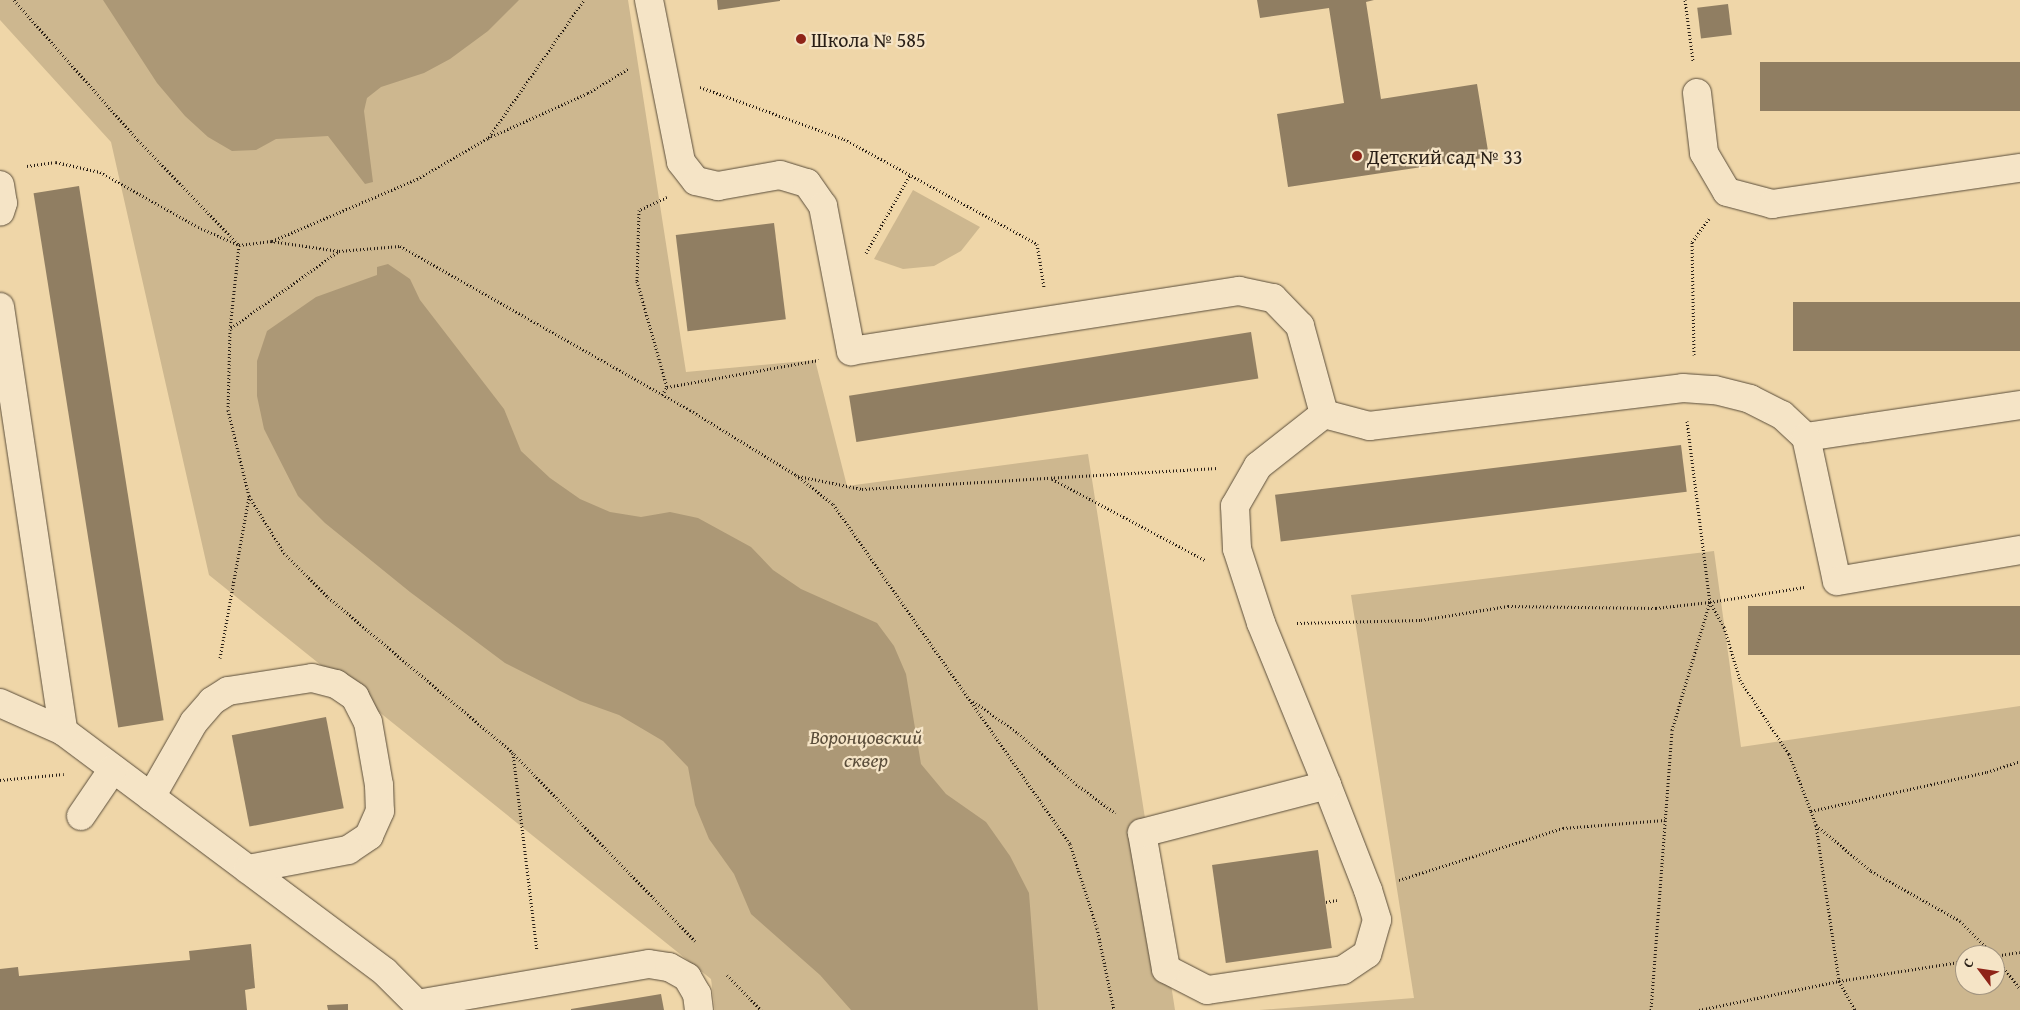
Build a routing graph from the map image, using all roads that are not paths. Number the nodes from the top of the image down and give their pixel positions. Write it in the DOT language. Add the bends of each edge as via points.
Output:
graph roads {
  1 [pos="649,0"];
  2 [pos="1697,93"];
  3 [pos="2020,168"];
  4 [pos="9,176"];
  5 [pos="0,212"];
  6 [pos="0,307"];
  7 [pos="2020,405"];
  8 [pos="1324,414"];
  9 [pos="1806,437"];
  10 [pos="2020,550"];
  11 [pos="0,703"];
  12 [pos="63,731"];
  13 [pos="113,769"];
  14 [pos="1327,785"];
  15 [pos="151,797"];
  16 [pos="81,816"];
  17 [pos="248,869"];
  18 [pos="420,1007"];
  19 [pos="699,1010"];
  1 -- 8 [label="lane" via="681,162 696,181 718,186 780,175 807,183 823,206 851,351 1239,291 1273,298 1300,326"];
  2 -- 3 [label="lane" via="1704,153 1727,192 1772,204"];
  4 -- 5 [label="lane"];
  6 -- 12 [label="lane"];
  7 -- 9 [label="lane"];
  8 -- 9 [label="lane" via="1369,426 1689,388 1750,399 1782,414"];
  8 -- 14 [label="lane" via="1258,466 1236,506 1237,549 1261,623"];
  9 -- 10 [label="lane" via="1837,581"];
  11 -- 12 [label="lane"];
  12 -- 13 [label="lane"];
  13 -- 15 [label="lane"];
  13 -- 16 [label="lane"];
  14 -- 14 [label="lane" via="1368,890 1376,920 1367,954 1343,970 1207,990 1166,970 1142,833"];
  15 -- 17 [label="lane"];
  15 -- 17 [label="lane" via="194,722 212,700 228,691 312,678 336,684 355,697 368,722 380,811 369,836 348,850"];
  17 -- 18 [label="lane" via="385,972"];
  18 -- 19 [label="lane" via="649,964 669,967 686,977 697,994"];
}
